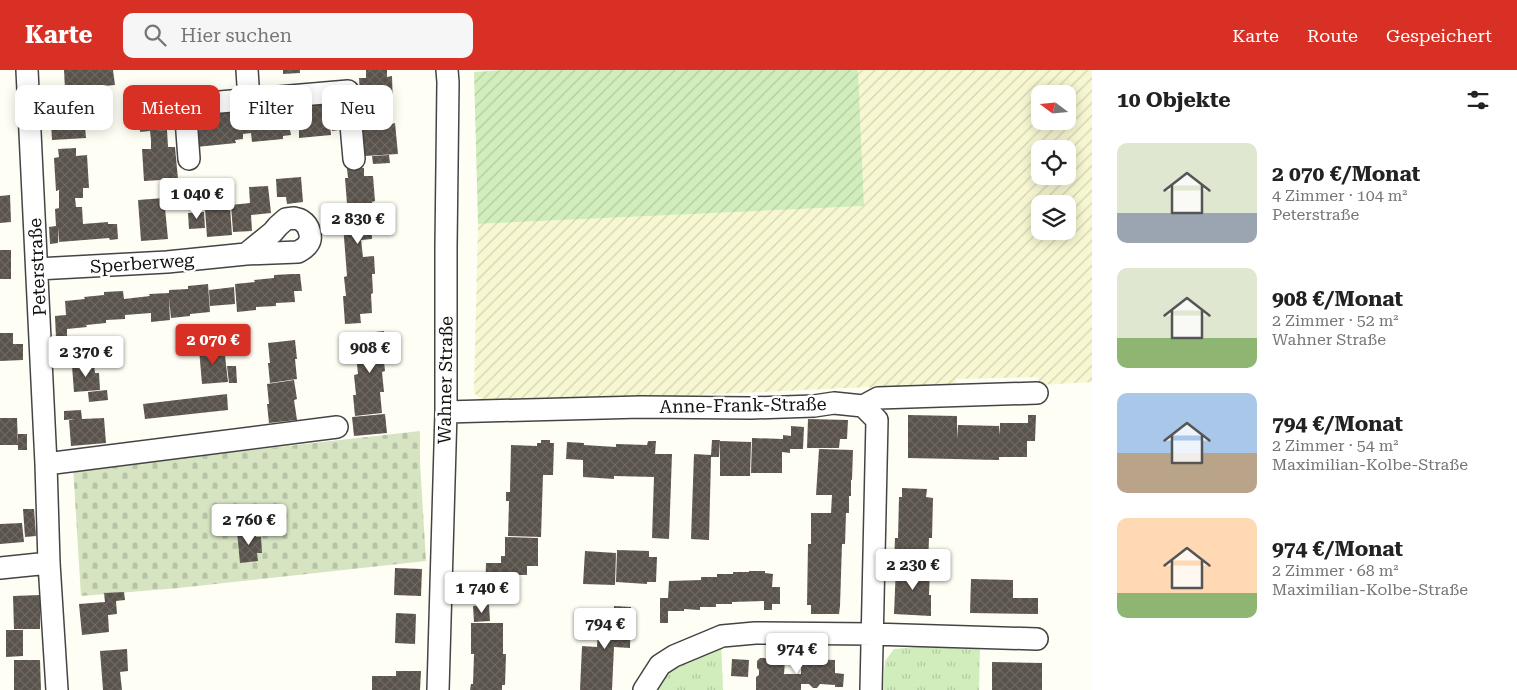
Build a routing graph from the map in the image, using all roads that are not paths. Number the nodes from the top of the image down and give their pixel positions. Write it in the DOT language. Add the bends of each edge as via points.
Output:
graph roads {
  1 [pos="27,70"];
  2 [pos="247,70"];
  3 [pos="447,70"];
  4 [pos="248,85"];
  5 [pos="312,94"];
  6 [pos="230,102"];
  7 [pos="189,159"];
  8 [pos="354,159"];
  9 [pos="246,254"];
  10 [pos="37,270"];
  11 [pos="1036,393"];
  12 [pos="863,406"];
  13 [pos="446,412"];
  14 [pos="337,427"];
  15 [pos="46,464"];
  16 [pos="49,563"];
  17 [pos="0,568"];
  18 [pos="872,634"];
  19 [pos="1037,639"];
  20 [pos="57,690"];
  21 [pos="438,690"];
  22 [pos="644,690"];
  23 [pos="871,690"];
  1 -- 10 [label="street, Peterstraße"];
  2 -- 4 [label="street"];
  3 -- 13 [label="street, Wahner Straße"];
  5 -- 8 [label="street" via="348,91"];
  6 -- 7 [label="street" via="185,105"];
  9 -- 10 [label="street, Sperberweg"];
  10 -- 15 [label="street, Peterstraße"];
  11 -- 12 [label="street, Anne-Frank-Straße" via="878,398"];
  12 -- 13 [label="street, Anne-Frank-Straße" via="834,403 751,408"];
  12 -- 18 [label="street" via="877,420"];
  13 -- 21 [label="street, Wahner Straße"];
  14 -- 15 [label="street"];
  15 -- 16 [label="street, Peterstraße"];
  16 -- 17 [label="street"];
  16 -- 20 [label="street, Peterstraße"];
  18 -- 19 [label="street"];
  18 -- 22 [label="street" via="755,633 722,636 660,665"];
  18 -- 23 [label="street"];
}
